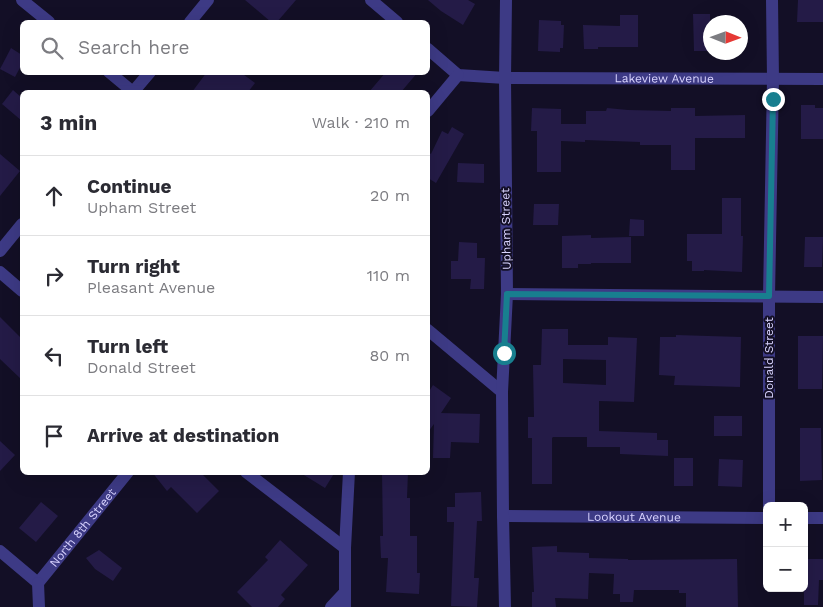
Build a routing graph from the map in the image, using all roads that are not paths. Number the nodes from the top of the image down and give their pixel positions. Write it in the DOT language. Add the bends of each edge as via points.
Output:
graph roads {
  1 [pos="22,0"];
  2 [pos="208,0"];
  3 [pos="371,0"];
  4 [pos="506,0"];
  5 [pos="772,0"];
  6 [pos="47,20"];
  7 [pos="192,20"];
  8 [pos="395,20"];
  9 [pos="430,51"];
  10 [pos="113,75"];
  11 [pos="147,75"];
  12 [pos="458,76"];
  13 [pos="505,78"];
  14 [pos="773,79"];
  15 [pos="823,79"];
  16 [pos="131,90"];
  17 [pos="135,90"];
  18 [pos="430,109"];
  19 [pos="20,226"];
  20 [pos="0,251"];
  21 [pos="0,272"];
  22 [pos="20,288"];
  23 [pos="507,294"];
  24 [pos="769,296"];
  25 [pos="823,297"];
  26 [pos="430,332"];
  27 [pos="502,392"];
  28 [pos="126,475"];
  29 [pos="250,475"];
  30 [pos="349,475"];
  31 [pos="769,502"];
  32 [pos="503,516"];
  33 [pos="763,518"];
  34 [pos="808,518"];
  35 [pos="823,518"];
  36 [pos="345,548"];
  37 [pos="0,552"];
  38 [pos="38,583"];
  39 [pos="345,592"];
  40 [pos="38,607"];
  41 [pos="331,607"];
  42 [pos="345,607"];
  43 [pos="505,607"];
  1 -- 6 [label="street"];
  2 -- 7 [label="street"];
  3 -- 8 [label="street"];
  4 -- 13 [label="street, Upham Street"];
  5 -- 14 [label="street, Donald Street"];
  9 -- 12 [label="street"];
  10 -- 16 [label="street"];
  11 -- 17 [label="street"];
  12 -- 13 [label="street, Lakeview Avenue"];
  12 -- 18 [label="street"];
  13 -- 14 [label="street, Lakeview Avenue"];
  13 -- 23 [label="street, Upham Street"];
  14 -- 15 [label="street, Lakeview Avenue"];
  14 -- 24 [label="street, Donald Street"];
  19 -- 20 [label="street"];
  21 -- 22 [label="street"];
  23 -- 24 [label="street"];
  23 -- 27 [label="street, Upham Street"];
  24 -- 25 [label="street"];
  24 -- 31 [label="street, Donald Street"];
  26 -- 27 [label="street"];
  27 -- 32 [label="street, Upham Street"];
  28 -- 38 [label="street, North 8th Street"];
  29 -- 36 [label="street"];
  30 -- 36 [label="street"];
  32 -- 33 [label="street, Lookout Avenue"];
  32 -- 43 [label="street, Upham Street"];
  34 -- 35 [label="street"];
  36 -- 39 [label="street"];
  37 -- 38 [label="street"];
  38 -- 40 [label="street"];
  39 -- 41 [label="street"];
  39 -- 42 [label="street"];
}
